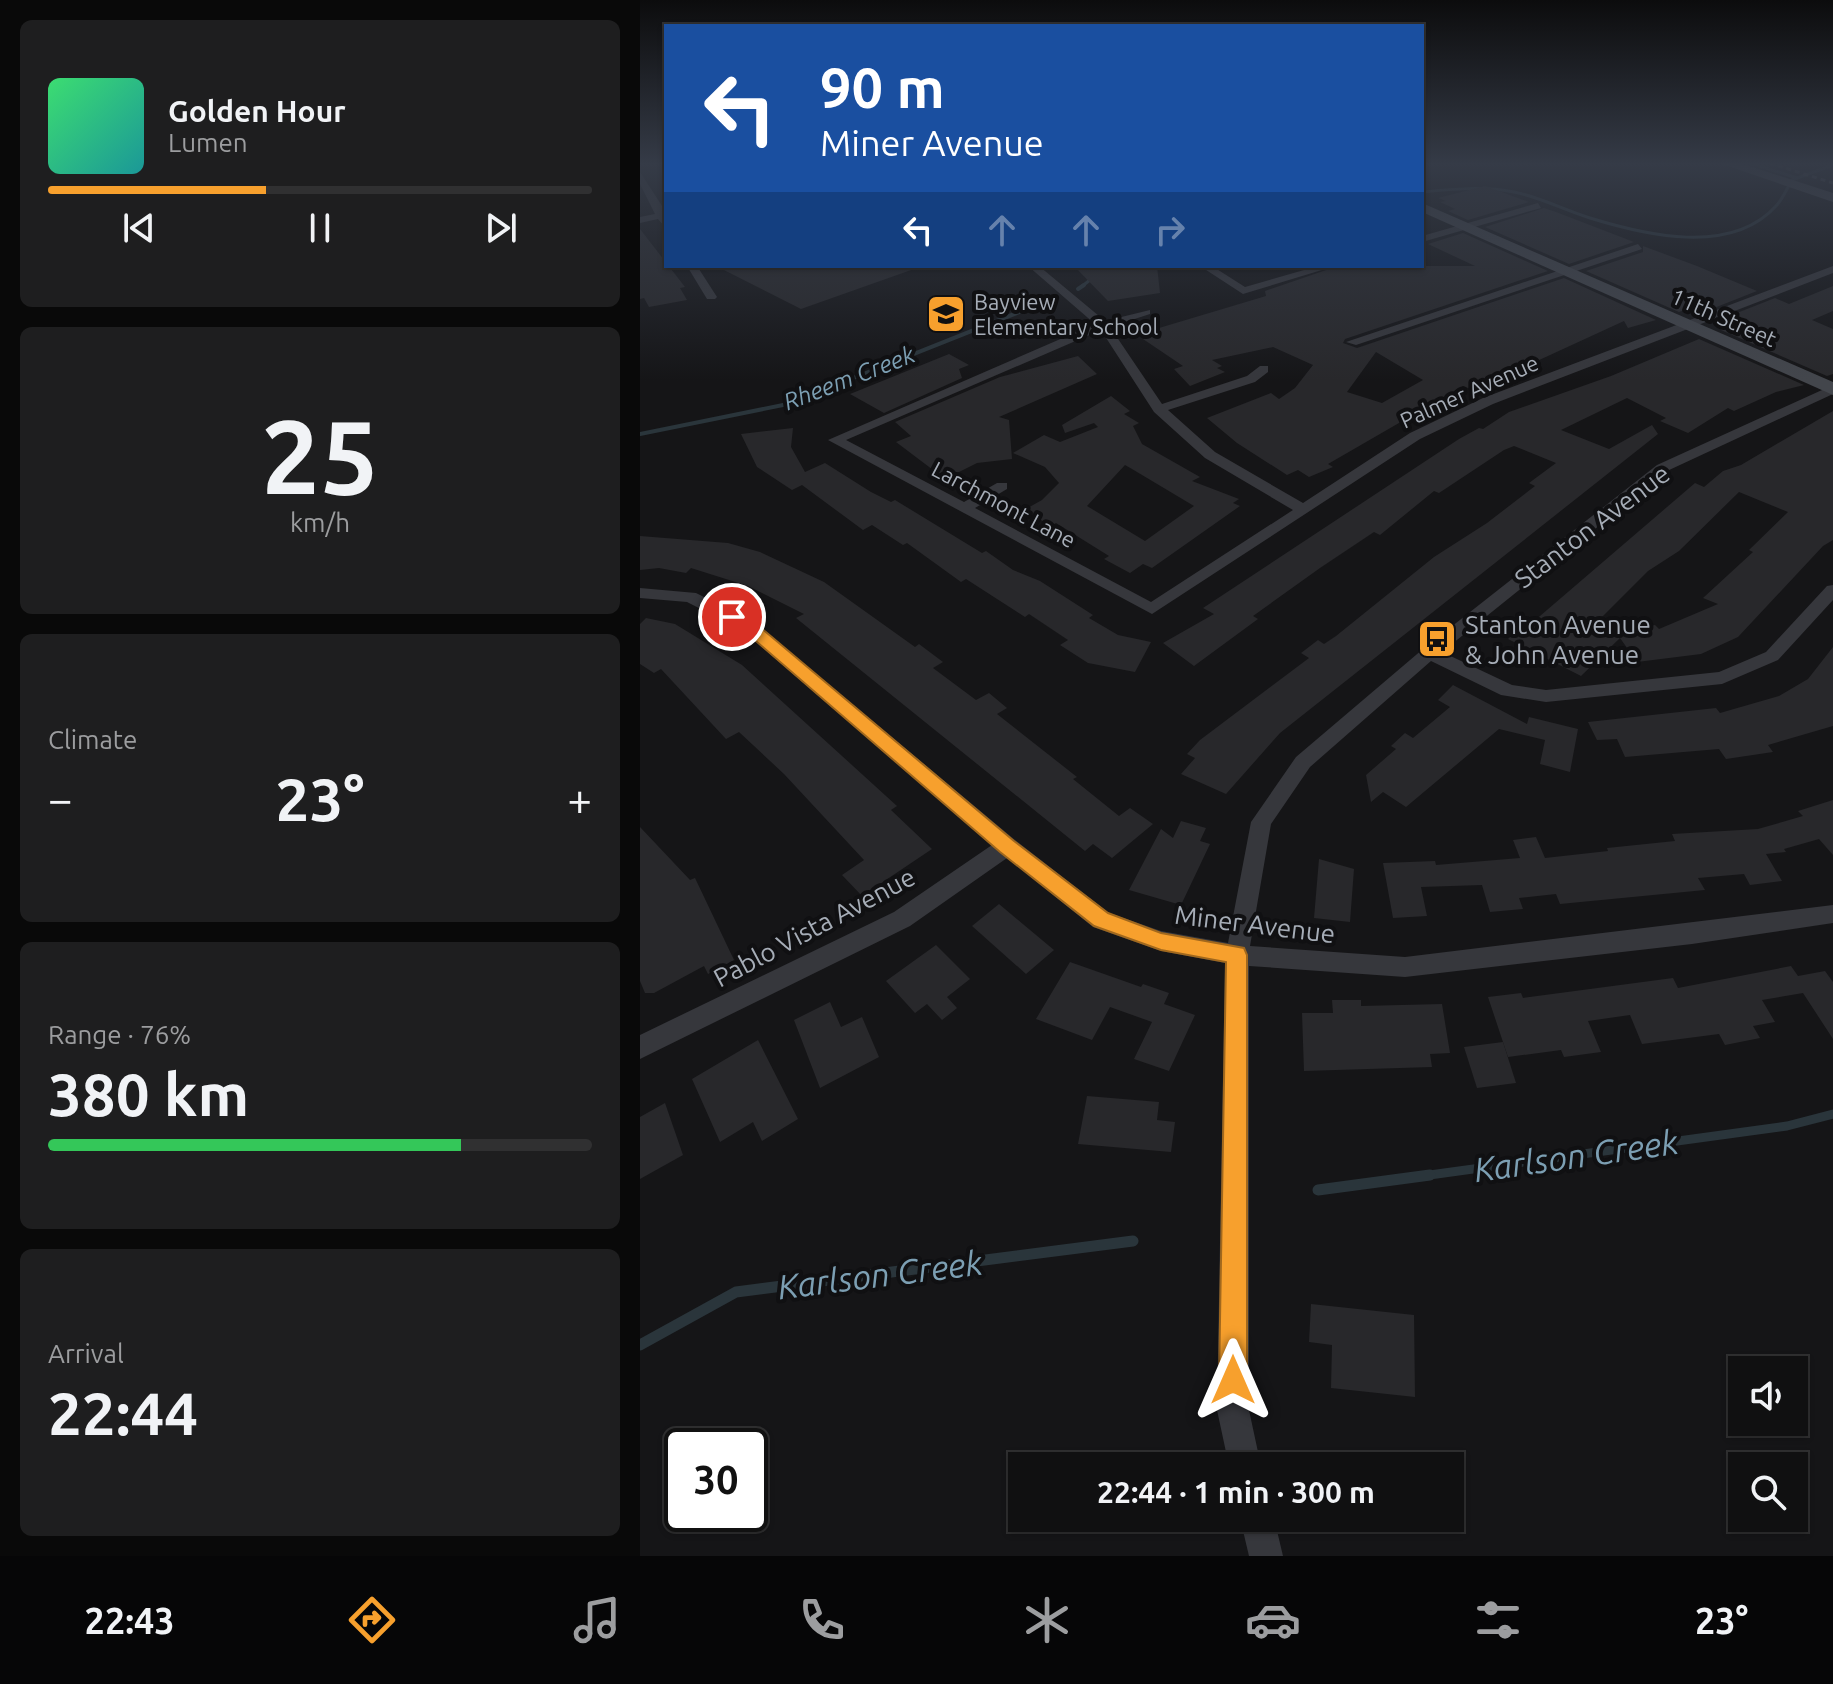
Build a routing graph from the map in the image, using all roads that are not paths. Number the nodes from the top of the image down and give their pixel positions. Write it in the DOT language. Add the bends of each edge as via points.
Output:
graph roads {
  1 [pos="1484,236"];
  2 [pos="1638,247"];
  3 [pos="693,268"];
  4 [pos="1035,268"];
  5 [pos="1208,268"];
  6 [pos="1323,268"];
  7 [pos="1833,269"];
  8 [pos="1567,272"];
  9 [pos="711,297"];
  10 [pos="1146,312"];
  11 [pos="1103,325"];
  12 [pos="1686,325"];
  13 [pos="1352,342"];
  14 [pos="1264,369"];
  15 [pos="1833,389"];
  16 [pos="1159,409"];
  17 [pos="1002,486"];
  18 [pos="965,508"];
  19 [pos="1302,509"];
  20 [pos="1833,590"];
  21 [pos="640,593"];
  22 [pos="1152,609"];
  23 [pos="1429,653"];
  24 [pos="1007,846"];
  25 [pos="1833,914"];
  26 [pos="1237,955"];
  27 [pos="640,1047"];
  28 [pos="1242,1452"];
  29 [pos="1260,1532"];
  30 [pos="1266,1556"];
  1 -- 8 [label="street, 11th Street"];
  2 -- 8 [label="street"];
  3 -- 9 [label="street"];
  4 -- 11 [label="street"];
  5 -- 6 [label="street" via="1243,291"];
  7 -- 12 [label="street, Palmer Avenue"];
  8 -- 12 [label="street, 11th Street"];
  8 -- 13 [label="street"];
  10 -- 11 [label="street"];
  11 -- 16 [label="street"];
  11 -- 18 [label="street, Larchmont Lane" via="835,440"];
  12 -- 15 [label="street, 11th Street"];
  12 -- 19 [label="street, Palmer Avenue" via="1488,401 1415,436"];
  14 -- 16 [label="street" via="1251,379"];
  15 -- 23 [label="street, Stanton Avenue" via="1662,468"];
  16 -- 19 [label="street" via="1210,455"];
  17 -- 18 [label="street"];
  18 -- 22 [label="street, Larchmont Lane"];
  19 -- 22 [label="street, Palmer Avenue"];
  20 -- 23 [label="street" via="1772,656 1722,678 1546,696 1508,691"];
  21 -- 24 [label="street, Miner Avenue" via="690,597 748,626"];
  23 -- 26 [label="street, Stanton Avenue" via="1303,762 1261,822"];
  24 -- 26 [label="street, Miner Avenue" via="1101,920 1161,941"];
  24 -- 27 [label="street, Pablo Vista Avenue" via="902,919"];
  25 -- 26 [label="street, Miner Avenue" via="1405,967"];
  26 -- 28 [label="street, Stanton Avenue" via="1233,1410"];
  29 -- 30 [label="street"];
}
